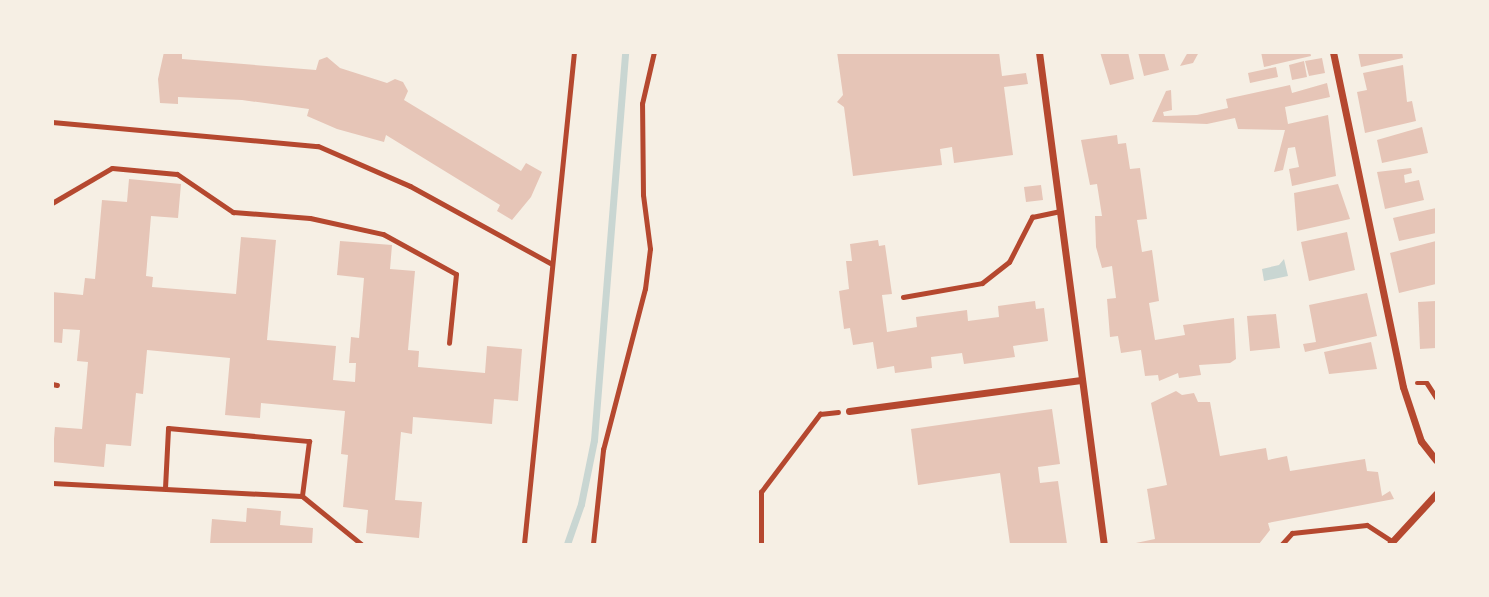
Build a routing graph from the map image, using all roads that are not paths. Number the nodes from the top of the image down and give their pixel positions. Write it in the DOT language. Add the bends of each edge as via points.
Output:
graph roads {
  1 [pos="574,52"];
  2 [pos="1038,52"];
  3 [pos="1333,52"];
  4 [pos="52,122"];
  5 [pos="52,203"];
  6 [pos="1060,211"];
  7 [pos="552,264"];
  8 [pos="904,297"];
  9 [pos="449,343"];
  10 [pos="1081,380"];
  11 [pos="849,411"];
  12 [pos="1437,460"];
  13 [pos="52,483"];
  14 [pos="165,488"];
  15 [pos="1437,494"];
  16 [pos="302,496"];
  17 [pos="1391,543"];
  18 [pos="361,544"];
  19 [pos="524,544"];
  20 [pos="1104,544"];
  21 [pos="1282,544"];
  1 -- 7 [label="lane"];
  2 -- 6 [label="street"];
  3 -- 12 [label="street" via="1403,387 1421,441"];
  4 -- 7 [label="lane" via="318,146 410,186"];
  5 -- 9 [label="lane" via="112,168 177,174 233,212 310,218 383,234 456,274"];
  6 -- 8 [label="lane" via="1032,217 1009,262 982,283"];
  6 -- 10 [label="street"];
  7 -- 19 [label="lane"];
  10 -- 11 [label="street"];
  10 -- 20 [label="street"];
  13 -- 14 [label="lane"];
  14 -- 16 [label="lane"];
  14 -- 16 [label="lane" via="169,428 309,441"];
  15 -- 17 [label="street"];
  16 -- 18 [label="lane"];
  17 -- 21 [label="lane" via="1367,525 1293,533"];
}
